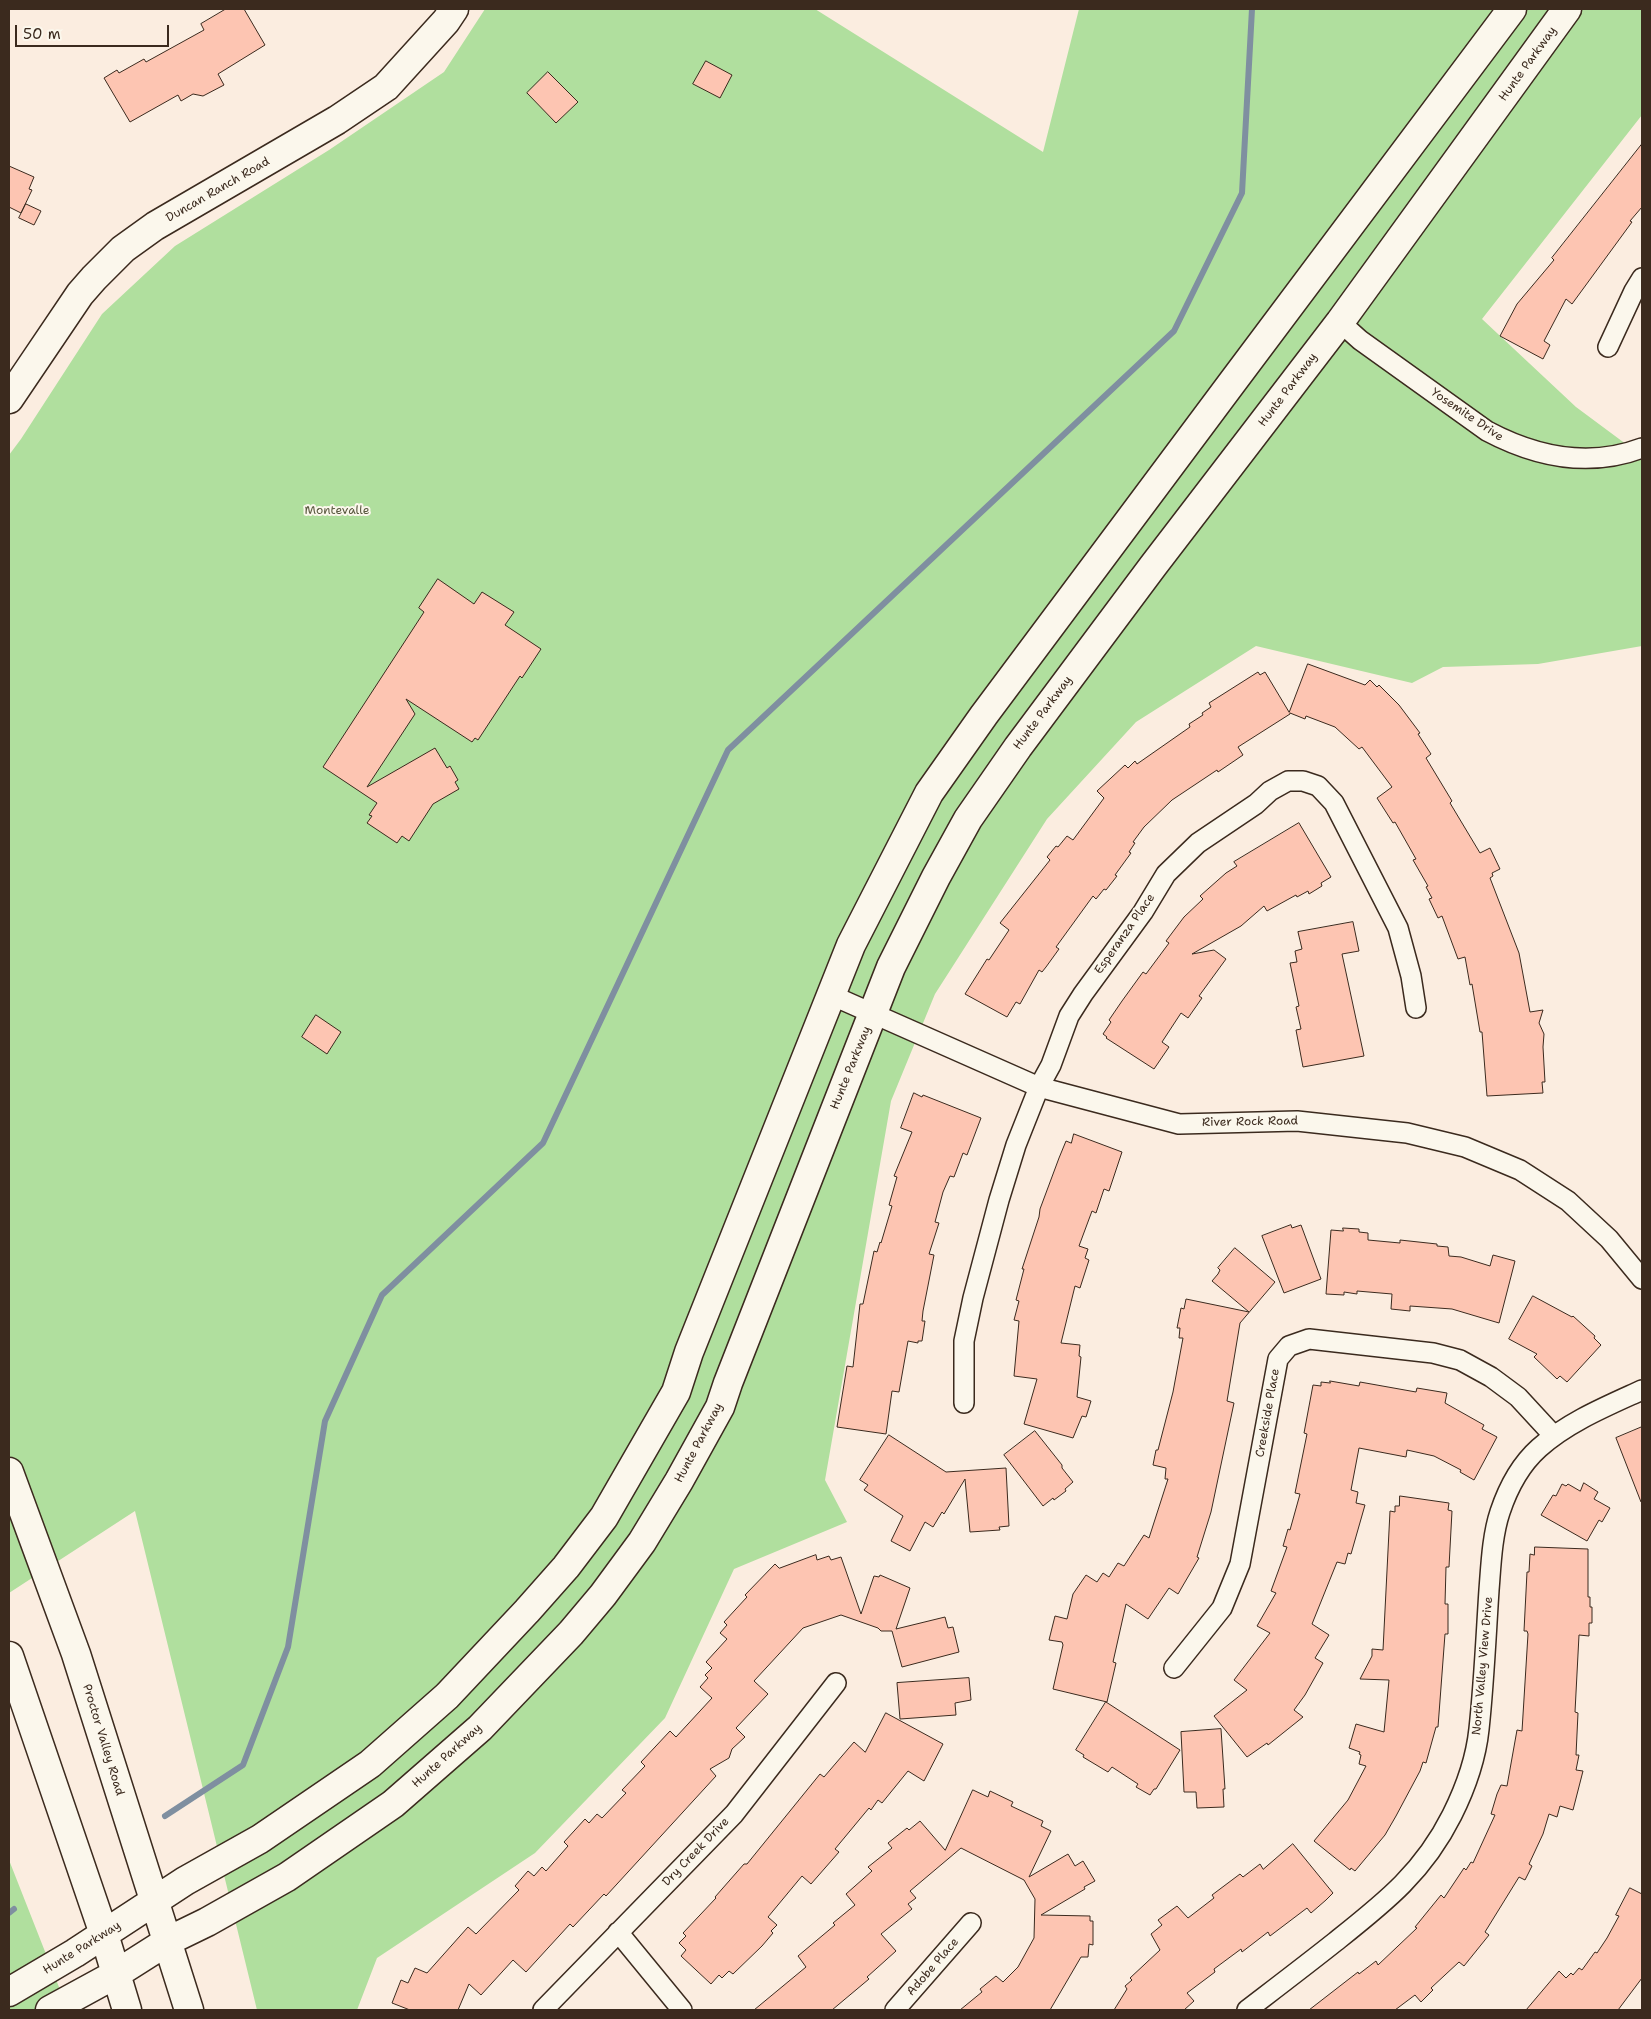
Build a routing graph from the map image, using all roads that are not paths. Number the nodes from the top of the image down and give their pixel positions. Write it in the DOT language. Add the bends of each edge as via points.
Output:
graph roads {
  1 [pos="454,9"];
  2 [pos="1512,9"];
  3 [pos="1567,9"];
  4 [pos="1642,278"];
  5 [pos="1340,322"];
  6 [pos="1608,348"];
  7 [pos="9,399"];
  8 [pos="1642,448"];
  9 [pos="831,994"];
  10 [pos="1416,1008"];
  11 [pos="873,1013"];
  12 [pos="1039,1087"];
  13 [pos="1642,1279"];
  14 [pos="1642,1390"];
  15 [pos="964,1403"];
  16 [pos="1554,1436"];
  17 [pos="9,1472"];
  18 [pos="9,1656"];
  19 [pos="1174,1668"];
  20 [pos="836,1683"];
  21 [pos="154,1902"];
  22 [pos="971,1924"];
  23 [pos="618,1932"];
  24 [pos="104,1934"];
  25 [pos="168,1941"];
  26 [pos="116,1974"];
  27 [pos="9,1992"];
  28 [pos="50,2010"];
  29 [pos="127,2010"];
  30 [pos="190,2010"];
  31 [pos="543,2010"];
  32 [pos="682,2010"];
  33 [pos="895,2010"];
  34 [pos="1248,2010"];
  1 -- 7 [label="main road, Duncan Ranch Road" via="386,87 338,120 155,226 123,249 80,294"];
  2 -- 9 [label="main road, Hunte Parkway" via="929,793 851,945"];
  3 -- 5 [label="main road, Hunte Parkway"];
  4 -- 6 [label="street"];
  5 -- 8 [label="street, Yosemite Drive" via="1474,422 1507,442 1528,450 1571,458 1614,456"];
  5 -- 11 [label="main road, Hunte Parkway" via="1153,566 968,819 895,959"];
  9 -- 11 [label="street, River Rock Road"];
  9 -- 21 [label="main road, Hunte Parkway" via="676,1392 604,1517 566,1567 480,1661 370,1764 260,1839"];
  10 -- 12 [label="street, Esperanza Place" via="1398,928 1334,803 1318,786 1288,781 1198,843 1166,874 1069,1016"];
  11 -- 12 [label="street, River Rock Road"];
  11 -- 25 [label="main road, Hunte Parkway" via="720,1407 642,1542 603,1595 480,1728 394,1804 287,1877"];
  12 -- 13 [label="street, River Rock Road" via="1179,1124 1298,1121 1407,1133 1465,1147 1520,1170 1568,1201 1609,1239"];
  12 -- 15 [label="street, Esperanza Place" via="1016,1145 973,1298 964,1341"];
  14 -- 16 [label="street, North Valley View Drive" via="1596,1411"];
  16 -- 19 [label="street, Creekside Place" via="1518,1397 1460,1360 1432,1353 1309,1339 1290,1346 1278,1359 1240,1564 1222,1608"];
  16 -- 34 [label="street, North Valley View Drive" via="1525,1464 1509,1488 1499,1514 1490,1575 1479,1731 1470,1771 1452,1815 1432,1852 1382,1906"];
  17 -- 21 [label="main road, Proctor Valley Road" via="76,1654"];
  18 -- 24 [label="main road"];
  20 -- 23 [label="street, Dry Creek Drive" via="734,1814"];
  21 -- 24 [label="main road, Hunte Parkway"];
  21 -- 25 [label="main road, Proctor Valley Road"];
  22 -- 33 [label="street, Adobe Place"];
  23 -- 31 [label="street, Dry Creek Drive"];
  23 -- 32 [label="street"];
  24 -- 26 [label="main road"];
  24 -- 27 [label="main road, Hunte Parkway"];
  25 -- 26 [label="main road, Hunte Parkway"];
  25 -- 30 [label="main road, Proctor Valley Road"];
  26 -- 28 [label="main road, Hunte Parkway"];
  26 -- 29 [label="main road"];
}
